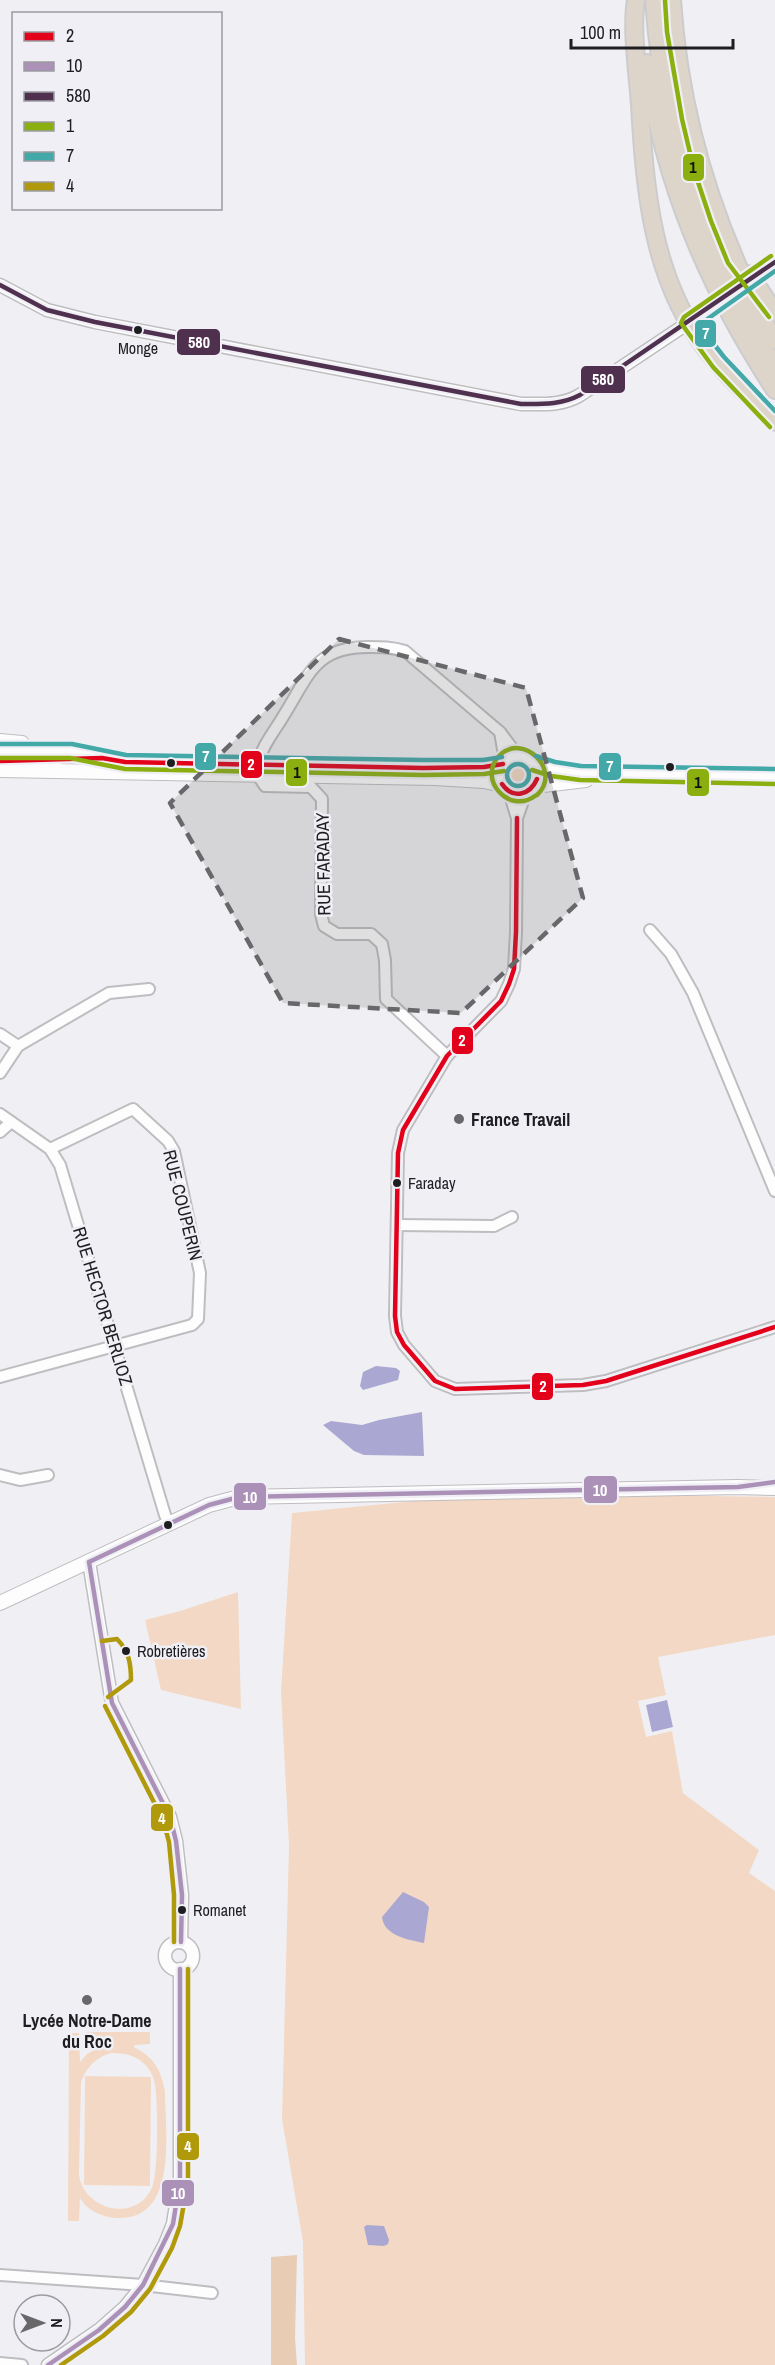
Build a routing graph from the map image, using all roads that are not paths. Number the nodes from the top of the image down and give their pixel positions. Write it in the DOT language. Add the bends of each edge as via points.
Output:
graph roads {
  1 [pos="637,0"];
  2 [pos="654,0"];
  3 [pos="672,0"];
  4 [pos="735,259"];
  5 [pos="775,262"];
  6 [pos="0,285"];
  7 [pos="775,313"];
  8 [pos="688,323"];
  9 [pos="775,340"];
  10 [pos="775,366"];
  11 [pos="775,390"];
  12 [pos="775,422"];
  13 [pos="0,741"];
  14 [pos="0,751"];
  15 [pos="71,751"];
  16 [pos="102,758"];
  17 [pos="509,760"];
  18 [pos="0,761"];
  19 [pos="534,763"];
  20 [pos="238,769"];
  21 [pos="258,769"];
  22 [pos="0,770"];
  23 [pos="775,777"];
  24 [pos="775,783"];
  25 [pos="506,788"];
  26 [pos="530,789"];
  27 [pos="517,818"];
  28 [pos="650,930"];
  29 [pos="149,989"];
  30 [pos="0,1034"];
  31 [pos="18,1046"];
  32 [pos="447,1056"];
  33 [pos="0,1073"];
  34 [pos="0,1114"];
  35 [pos="11,1122"];
  36 [pos="0,1132"];
  37 [pos="50,1149"];
  38 [pos="775,1191"];
  39 [pos="512,1217"];
  40 [pos="397,1225"];
  41 [pos="775,1327"];
  42 [pos="115,1346"];
  43 [pos="0,1377"];
  44 [pos="0,1475"];
  45 [pos="48,1475"];
  46 [pos="775,1482"];
  47 [pos="738,1487"];
  48 [pos="775,1488"];
  49 [pos="169,1523"];
  50 [pos="89,1562"];
  51 [pos="0,1603"];
  52 [pos="181,1942"];
  53 [pos="180,1970"];
  54 [pos="0,2275"];
  55 [pos="144,2285"];
  56 [pos="212,2294"];
  57 [pos="0,2363"];
  58 [pos="22,2365"];
  59 [pos="48,2365"];
  1 -- 8 [label="highway" via="648,209 664,269"];
  1 -- 11 [label="highway" via="657,118 690,231 734,324"];
  2 -- 10 [label="highway" via="670,122 685,174 721,266"];
  3 -- 4 [label="highway" via="681,75 696,148"];
  4 -- 7 [label="highway"];
  4 -- 9 [label="highway"];
  5 -- 8 [label="street, bridge"];
  6 -- 8 [label="street" via="47,310 95,322 521,404 570,401"];
  8 -- 12 [label="highway" via="706,350"];
  13 -- 15 [label="main road" via="60,745"];
  14 -- 15 [label="main road"];
  15 -- 16 [label="main road"];
  16 -- 18 [label="main road"];
  16 -- 20 [label="main road" via="189,762"];
  17 -- 19 [label="main road" via="524,756"];
  17 -- 21 [label="main road" via="484,768"];
  17 -- 21 [label="street" via="500,732 405,651 392,647 341,648 314,666 270,738"];
  17 -- 25 [label="main road" via="499,774"];
  19 -- 23 [label="main road" via="580,773"];
  19 -- 26 [label="main road" via="538,774"];
  20 -- 21 [label="main road"];
  20 -- 22 [label="main road"];
  21 -- 25 [label="main road" via="483,781"];
  21 -- 32 [label="street, RUE FARADAY" via="265,786 310,787 322,799 324,926 337,934 371,934 382,944 386,999"];
  24 -- 26 [label="main road" via="580,780"];
  25 -- 26 [label="main road" via="515,794"];
  25 -- 27 [label="street"];
  26 -- 27 [label="street"];
  27 -- 32 [label="street" via="514,969 501,1001"];
  28 -- 38 [label="street" via="671,954 693,993"];
  29 -- 31 [label="street" via="109,993"];
  30 -- 31 [label="street"];
  31 -- 33 [label="street"];
  32 -- 40 [label="street" via="403,1130 398,1153"];
  34 -- 35 [label="street, RUE HECTOR BERLIOZ"];
  35 -- 36 [label="street"];
  35 -- 37 [label="street, RUE HECTOR BERLIOZ"];
  37 -- 42 [label="street, RUE HECTOR BERLIOZ" via="60,1165"];
  37 -- 42 [label="street, RUE COUPERIN" via="133,1109 174,1151 200,1273 198,1319 192,1325"];
  39 -- 40 [label="street" via="494,1226"];
  40 -- 41 [label="street" via="397,1332 435,1381 455,1389 594,1383"];
  42 -- 43 [label="street"];
  42 -- 49 [label="street, RUE HECTOR BERLIOZ"];
  44 -- 45 [label="street" via="20,1480"];
  46 -- 47 [label="main road"];
  47 -- 48 [label="main road"];
  47 -- 49 [label="main road" via="239,1497 224,1499"];
  49 -- 50 [label="main road"];
  50 -- 51 [label="main road"];
  50 -- 52 [label="street" via="112,1703 170,1817 176,1841 183,1895"];
  52 -- 53 [label="street" via="190,1948 192,1956"];
  52 -- 53 [label="street" via="173,1943 165,1954 169,1965"];
  53 -- 55 [label="street" via="180,2180 173,2223"];
  54 -- 55 [label="street"];
  55 -- 56 [label="street"];
  55 -- 59 [label="street" via="99,2330"];
  57 -- 58 [label="street"];
}
